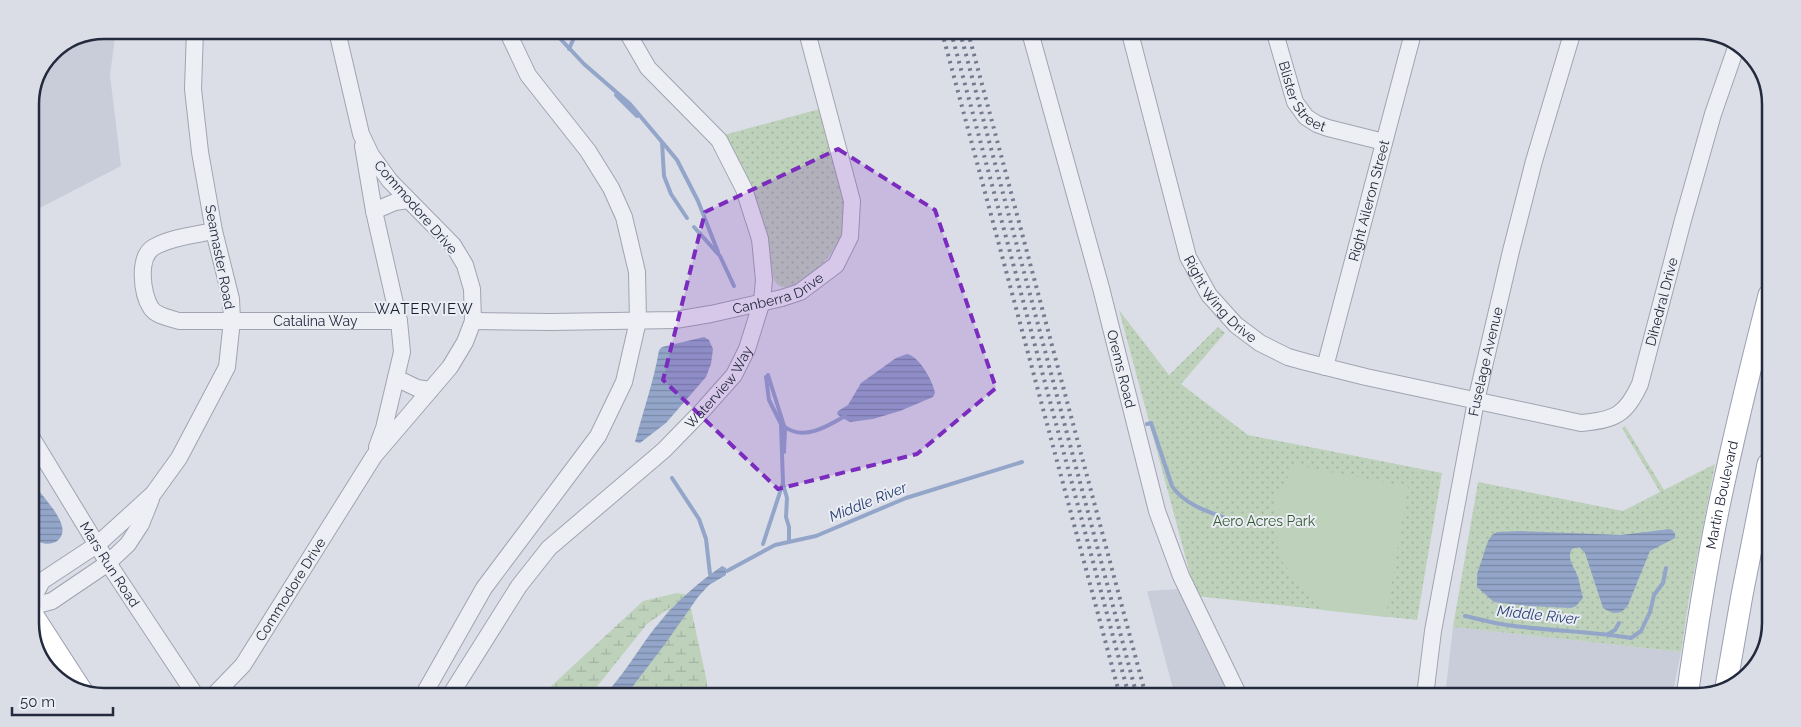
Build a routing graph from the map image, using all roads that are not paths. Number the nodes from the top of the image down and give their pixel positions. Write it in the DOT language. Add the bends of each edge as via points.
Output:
graph roads {
  1 [pos="195,39"];
  2 [pos="338,39"];
  3 [pos="511,39"];
  4 [pos="631,39"];
  5 [pos="809,39"];
  6 [pos="1032,39"];
  7 [pos="1132,39"];
  8 [pos="1277,39"];
  9 [pos="1411,39"];
  10 [pos="1570,39"];
  11 [pos="1735,51"];
  12 [pos="361,134"];
  13 [pos="1384,142"];
  14 [pos="408,200"];
  15 [pos="374,211"];
  16 [pos="214,231"];
  17 [pos="762,301"];
  18 [pos="232,320"];
  19 [pos="399,321"];
  20 [pos="473,321"];
  21 [pos="638,321"];
  22 [pos="1762,326"];
  23 [pos="1325,367"];
  24 [pos="396,378"];
  25 [pos="430,390"];
  26 [pos="1476,401"];
  27 [pos="39,449"];
  28 [pos="374,456"];
  29 [pos="153,494"];
  30 [pos="1762,494"];
  31 [pos="528,530"];
  32 [pos="98,544"];
  33 [pos="549,548"];
  34 [pos="108,563"];
  35 [pos="39,588"];
  36 [pos="39,605"];
  37 [pos="39,622"];
  38 [pos="1727,681"];
  39 [pos="76,682"];
  40 [pos="191,688"];
  41 [pos="221,688"];
  42 [pos="427,688"];
  43 [pos="455,688"];
  44 [pos="1235,688"];
  45 [pos="1426,688"];
  46 [pos="1688,688"];
  1 -- 16 [label="street, Seamaster Road" via="193,89"];
  2 -- 12 [label="street, Commodore Drive"];
  3 -- 21 [label="street" via="528,75 588,151 611,188 624,217 637,272"];
  4 -- 17 [label="street, Waterview Way" via="648,68 719,140 744,189 760,239 764,280"];
  5 -- 17 [label="street, Canberra Drive" via="852,201 850,237 836,265 819,279 800,292"];
  6 -- 44 [label="street, Orems Road" via="1157,511 1181,576"];
  7 -- 23 [label="street, Right Wing Drive" via="1188,257 1198,275 1221,310 1260,343 1288,357"];
  8 -- 13 [label="street, Blister Street" via="1294,102 1306,117 1328,128"];
  9 -- 13 [label="street, Right Aileron Street"];
  10 -- 26 [label="street, Fuselage Avenue" via="1510,251"];
  11 -- 26 [label="street, Dihedral Drive" via="1713,114 1640,384 1627,408 1604,420 1581,423"];
  12 -- 14 [label="street, Commodore Drive" via="371,155"];
  12 -- 15 [label="street, Commodore Drive"];
  13 -- 23 [label="street, Right Aileron Street"];
  14 -- 15 [label="street"];
  14 -- 20 [label="street, Commodore Drive" via="453,245 465,266 472,289"];
  15 -- 19 [label="street, Commodore Drive"];
  16 -- 18 [label="street, Seamaster Road" via="231,299"];
  16 -- 18 [label="street" via="172,240 153,248 145,259 142,272 146,295 152,309 179,321"];
  17 -- 21 [label="street, Canberra Drive" via="675,320"];
  17 -- 33 [label="street, Waterview Way" via="747,349 734,375 664,450"];
  18 -- 19 [label="street, Catalina Way"];
  18 -- 29 [label="street, Seamaster Road" via="227,367 179,458"];
  19 -- 24 [label="street, Commodore Drive" via="402,352"];
  20 -- 21 [label="street, Canberra Drive"];
  20 -- 25 [label="street, Commodore Drive" via="450,367"];
  21 -- 31 [label="street" via="624,382 598,436"];
  22 -- 46 [label="main road, Martin Boulevard" via="1719,507"];
  23 -- 26 [label="street, Right Wing Drive"];
  24 -- 25 [label="street"];
  24 -- 28 [label="street, Commodore Drive"];
  25 -- 28 [label="street, Commodore Drive"];
  26 -- 45 [label="street, Fuselage Avenue" via="1433,631"];
  27 -- 32 [label="street, Mars Run Road"];
  28 -- 41 [label="street, Commodore Drive" via="243,665"];
  29 -- 32 [label="street, Seamaster Road"];
  29 -- 34 [label="street, Seamaster Road" via="141,524 128,544"];
  30 -- 38 [label="main road"];
  31 -- 33 [label="street"];
  31 -- 42 [label="street" via="484,588"];
  32 -- 34 [label="street, Mars Run Road"];
  32 -- 35 [label="street, Seamaster Road" via="42,581"];
  33 -- 43 [label="street, Waterview Way" via="514,593"];
  34 -- 36 [label="street, Seamaster Road" via="52,601"];
  34 -- 40 [label="street, Mars Run Road"];
  37 -- 39 [label="main road"];
}
